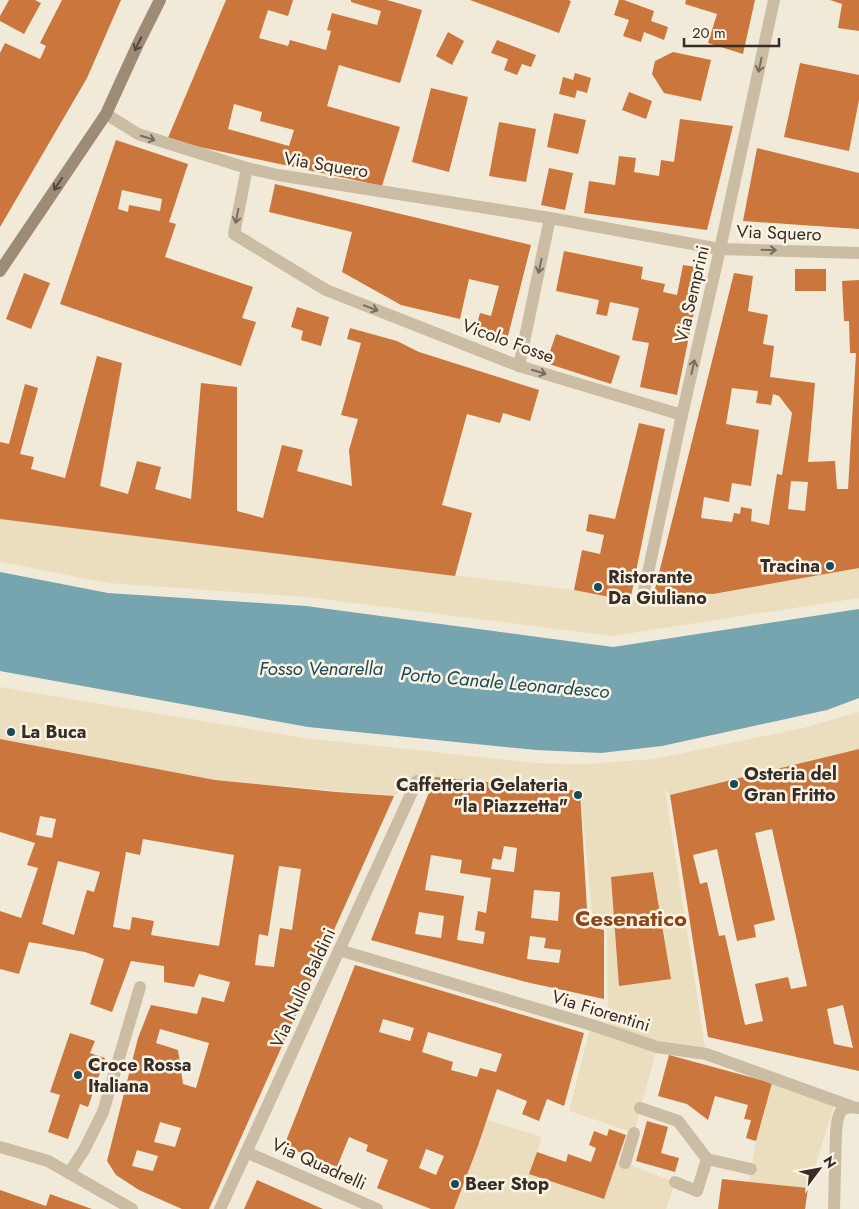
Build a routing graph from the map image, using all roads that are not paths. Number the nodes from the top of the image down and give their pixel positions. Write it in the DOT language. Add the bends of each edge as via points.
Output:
graph roads {
  1 [pos="160,0"];
  2 [pos="774,0"];
  3 [pos="106,114"];
  4 [pos="246,168"];
  5 [pos="550,218"];
  6 [pos="720,249"];
  7 [pos="859,253"];
  8 [pos="0,272"];
  9 [pos="519,366"];
  10 [pos="682,415"];
  11 [pos="643,596"];
  12 [pos="417,782"];
  13 [pos="339,950"];
  14 [pos="140,987"];
  15 [pos="640,1108"];
  16 [pos="850,1108"];
  17 [pos="634,1133"];
  18 [pos="0,1146"];
  19 [pos="246,1152"];
  20 [pos="707,1159"];
  21 [pos="625,1163"];
  22 [pos="751,1169"];
  23 [pos="69,1173"];
  24 [pos="675,1182"];
  25 [pos="834,1206"];
  26 [pos="132,1209"];
  27 [pos="220,1209"];
  28 [pos="378,1209"];
  1 -- 3 [label="street, one-way"];
  2 -- 6 [label="street, Via Semprini, one-way"];
  3 -- 4 [label="street, Via Squero, one-way" via="138,134"];
  3 -- 8 [label="street, one-way"];
  4 -- 5 [label="street, Via Squero"];
  4 -- 9 [label="street, Vicolo Fosse, one-way" via="234,234 326,290"];
  5 -- 6 [label="street, Via Squero"];
  5 -- 9 [label="street, one-way"];
  6 -- 7 [label="street, Via Squero, one-way"];
  10 -- 6 [label="street, Via Semprini, one-way"];
  9 -- 10 [label="street, Vicolo Fosse, one-way"];
  10 -- 11 [label="street, Via Semprini"];
  12 -- 13 [label="street, Via Nullo Baldini"];
  13 -- 16 [label="street, Via Fiorentini" via="657,1047 706,1054"];
  13 -- 19 [label="street, Via Nullo Baldini"];
  14 -- 23 [label="street" via="103,1112"];
  15 -- 20 [label="street" via="678,1121"];
  16 -- 25 [label="street" via="837,1122"];
  17 -- 21 [label="street"];
  18 -- 23 [label="street" via="48,1161"];
  19 -- 27 [label="street, Via Nullo Baldini"];
  19 -- 28 [label="street, Via Quadrelli"];
  20 -- 22 [label="street"];
  20 -- 24 [label="street" via="697,1191"];
  23 -- 26 [label="street"];
}
